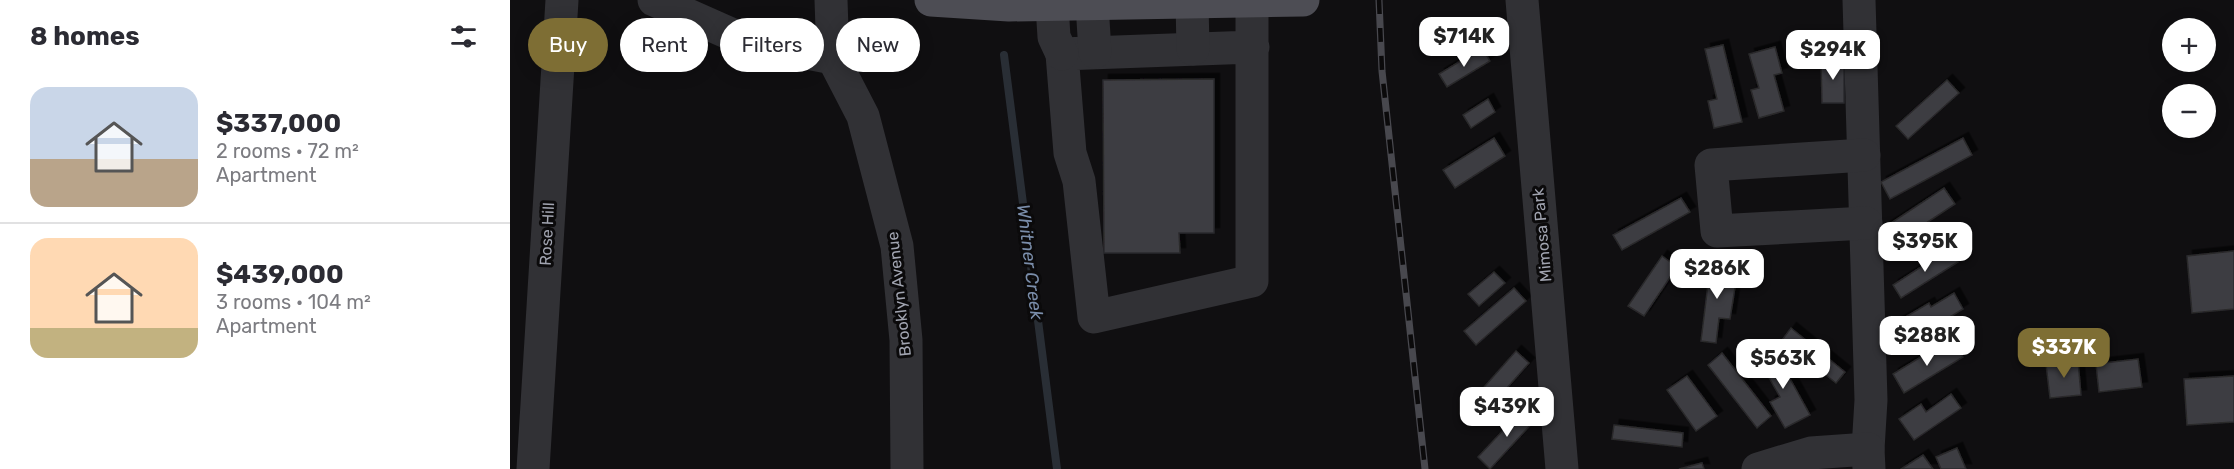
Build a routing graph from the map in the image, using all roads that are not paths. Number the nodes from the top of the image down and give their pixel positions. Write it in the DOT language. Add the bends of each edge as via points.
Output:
graph roads {
  1 [pos="562,0"];
  2 [pos="654,0"];
  3 [pos="831,0"];
  4 [pos="930,0"];
  5 [pos="1303,0"];
  6 [pos="1522,0"];
  7 [pos="1859,0"];
  8 [pos="1252,1"];
  9 [pos="1192,2"];
  10 [pos="1052,4"];
  11 [pos="1092,4"];
  12 [pos="1253,47"];
  13 [pos="1193,49"];
  14 [pos="1095,51"];
  15 [pos="1062,54"];
  16 [pos="833,58"];
  17 [pos="1864,154"];
  18 [pos="1866,223"];
  19 [pos="1868,459"];
  20 [pos="533,469"];
  21 [pos="907,469"];
  22 [pos="1562,469"];
  23 [pos="1758,469"];
  1 -- 20 [label="street, Rose Hill"];
  2 -- 16 [label="street" via="749,42"];
  3 -- 16 [label="street"];
  4 -- 10 [label="main road"];
  5 -- 8 [label="main road"];
  6 -- 22 [label="street, Mimosa Park"];
  7 -- 17 [label="street"];
  8 -- 9 [label="main road"];
  8 -- 12 [label="street"];
  9 -- 11 [label="main road"];
  9 -- 13 [label="street"];
  10 -- 11 [label="main road"];
  10 -- 15 [label="street" via="1054,37"];
  11 -- 14 [label="street"];
  12 -- 13 [label="street"];
  12 -- 15 [label="street" via="1252,281 1094,317 1079,181 1070,153"];
  13 -- 14 [label="street"];
  14 -- 15 [label="street"];
  16 -- 21 [label="street, Brooklyn Avenue" via="863,116 897,246 906,340"];
  17 -- 18 [label="street"];
  17 -- 18 [label="street" via="1711,165 1717,231"];
  18 -- 19 [label="street" via="1871,399"];
  19 -- 23 [label="street" via="1811,453"];
}
